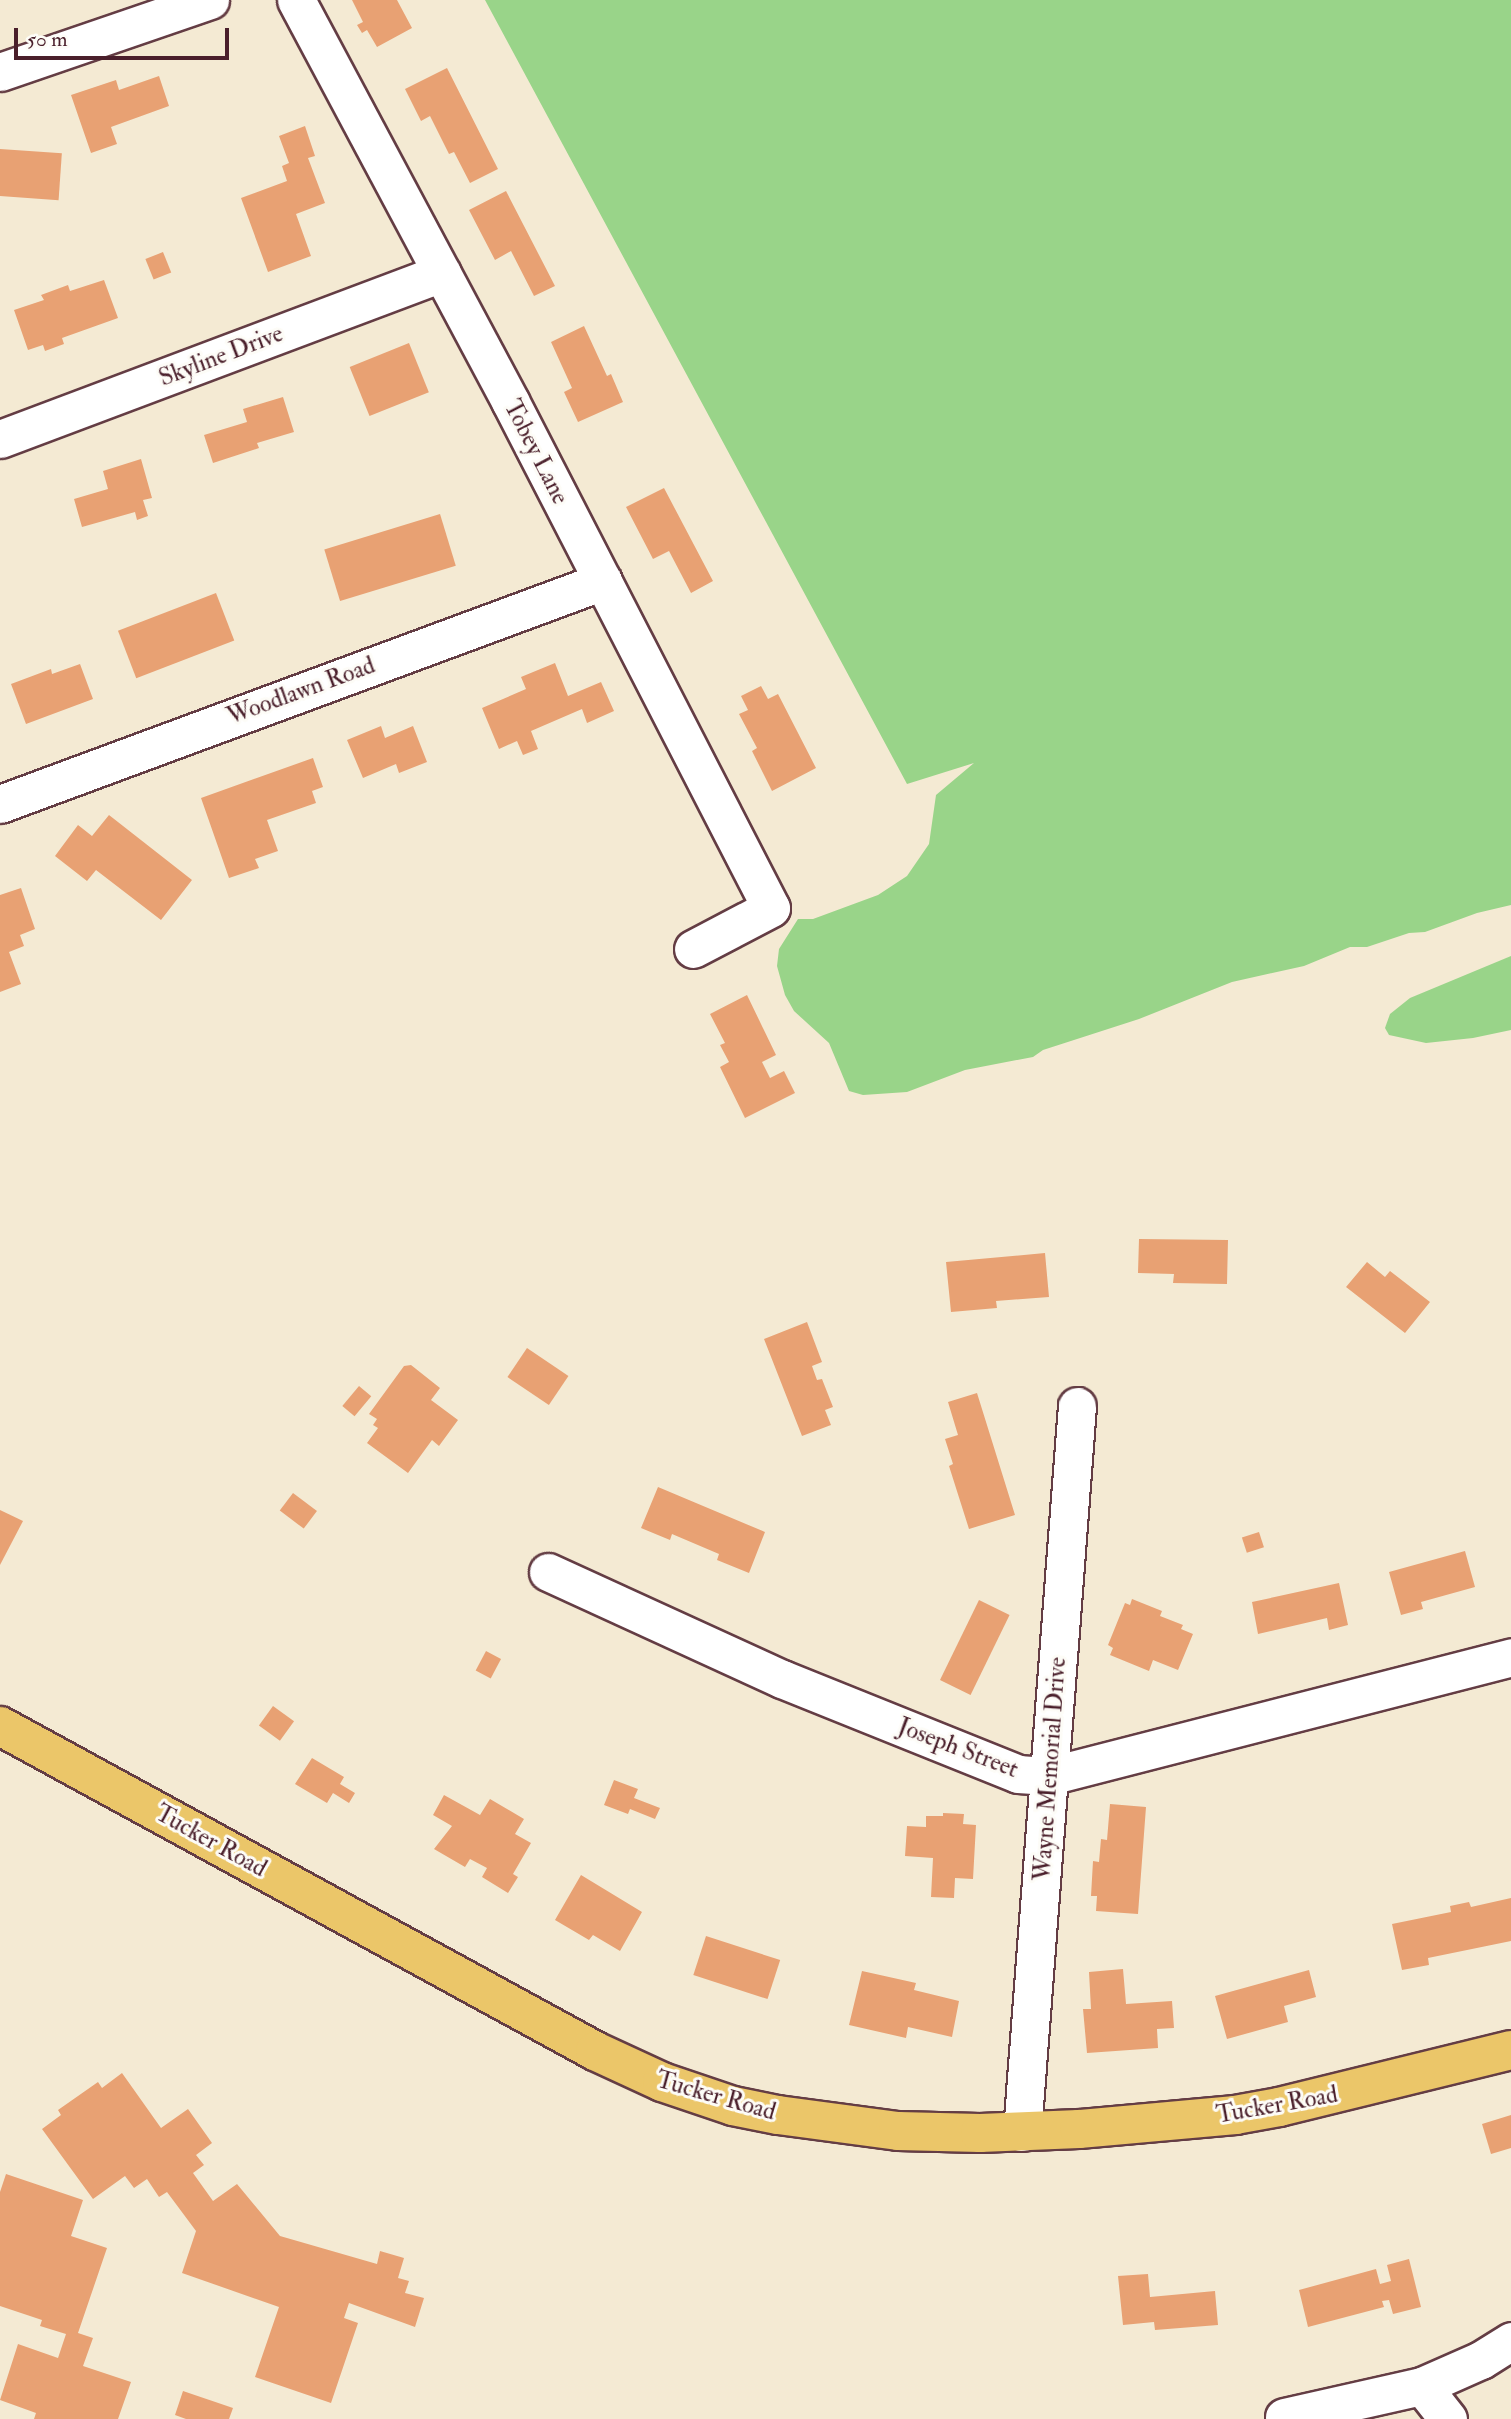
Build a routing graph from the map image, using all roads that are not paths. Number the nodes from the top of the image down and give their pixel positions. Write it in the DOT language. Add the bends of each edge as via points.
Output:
graph roads {
  1 [pos="210,0"];
  2 [pos="296,0"];
  3 [pos="0,72"];
  4 [pos="442,273"];
  5 [pos="0,439"];
  6 [pos="603,581"];
  7 [pos="0,804"];
  8 [pos="693,950"];
  9 [pos="1077,1406"];
  10 [pos="548,1572"];
  11 [pos="1511,1657"];
  12 [pos="0,1726"];
  13 [pos="1049,1776"];
  14 [pos="1511,2050"];
  15 [pos="1022,2132"];
  16 [pos="1511,2341"];
  17 [pos="1422,2386"];
  18 [pos="1284,2417"];
  19 [pos="1448,2419"];
  1 -- 3 [label="street"];
  2 -- 4 [label="street, Tobey Lane"];
  4 -- 5 [label="street, Skyline Drive"];
  4 -- 6 [label="street, Tobey Lane"];
  6 -- 7 [label="street, Woodlawn Road"];
  6 -- 8 [label="street, Tobey Lane" via="771,908"];
  9 -- 13 [label="street, Wayne Memorial Drive"];
  10 -- 13 [label="street, Joseph Street" via="795,1684 1018,1774"];
  11 -- 13 [label="street, Joseph Street"];
  12 -- 15 [label="main road, Tucker Road" via="585,2046 662,2082 733,2106 857,2127 939,2133"];
  13 -- 15 [label="street, Wayne Memorial Drive"];
  14 -- 15 [label="main road, Tucker Road" via="1319,2099 1235,2115"];
  16 -- 17 [label="street" via="1482,2360"];
  17 -- 18 [label="street"];
  17 -- 19 [label="street"];
}
